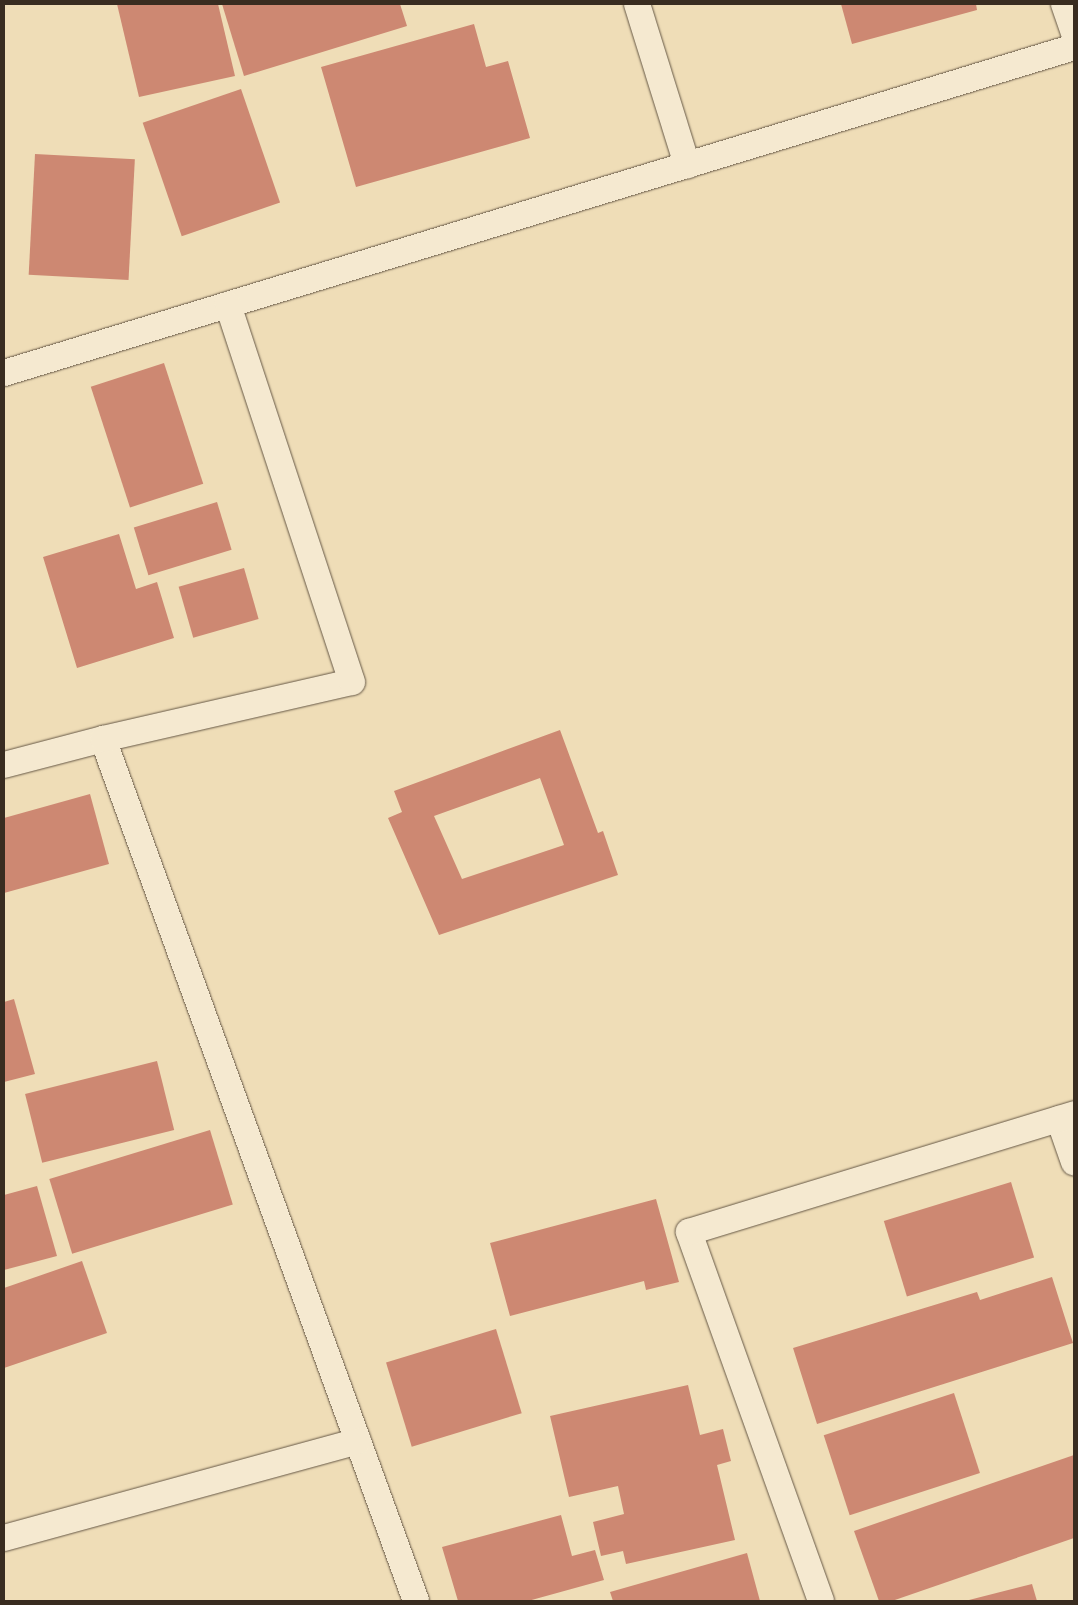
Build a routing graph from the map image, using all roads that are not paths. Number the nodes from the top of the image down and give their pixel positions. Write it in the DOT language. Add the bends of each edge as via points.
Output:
graph roads {
  1 [pos="637,4"];
  2 [pos="1064,4"];
  3 [pos="1074,33"];
  4 [pos="1074,47"];
  5 [pos="688,165"];
  6 [pos="228,305"];
  7 [pos="4,373"];
  8 [pos="103,739"];
  9 [pos="4,765"];
  10 [pos="1067,1117"];
  11 [pos="1074,1162"];
  12 [pos="358,1441"];
  13 [pos="4,1538"];
  14 [pos="416,1601"];
  15 [pos="821,1601"];
  1 -- 5 [label="street"];
  2 -- 3 [label="street"];
  4 -- 5 [label="street"];
  5 -- 6 [label="street"];
  6 -- 7 [label="street"];
  6 -- 8 [label="street" via="352,682"];
  8 -- 9 [label="street"];
  8 -- 12 [label="street"];
  10 -- 11 [label="street"];
  10 -- 15 [label="street" via="689,1232"];
  12 -- 13 [label="street"];
  12 -- 14 [label="street"];
}
